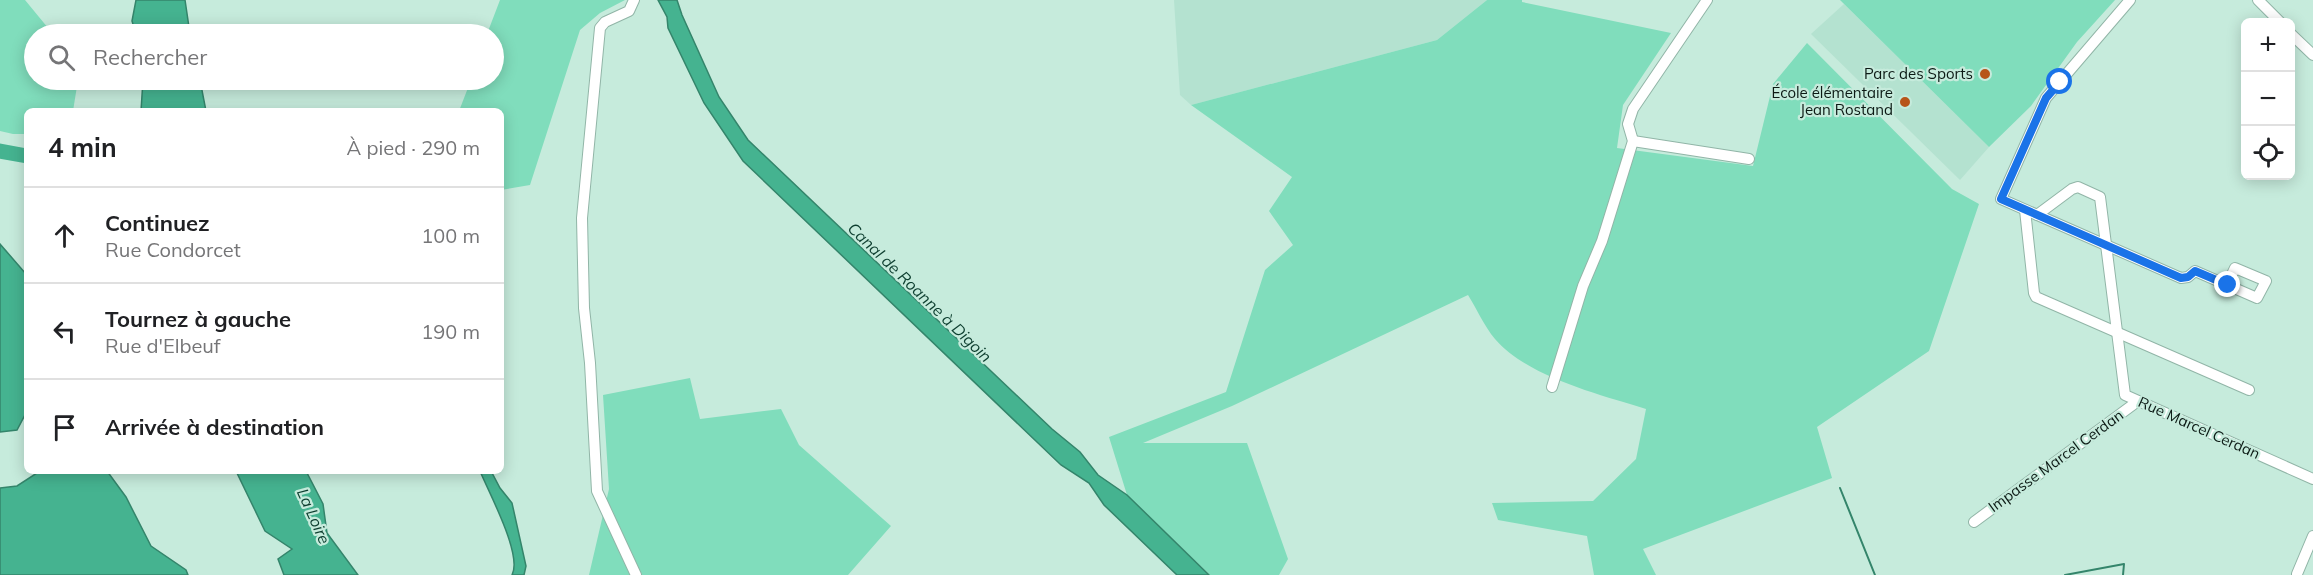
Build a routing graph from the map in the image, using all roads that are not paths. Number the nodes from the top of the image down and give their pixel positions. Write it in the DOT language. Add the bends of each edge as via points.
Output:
graph roads {
  1 [pos="633,0"];
  2 [pos="1707,0"];
  3 [pos="2130,0"];
  4 [pos="2261,1"];
  5 [pos="2276,18"];
  6 [pos="2295,38"];
  7 [pos="2313,55"];
  8 [pos="1633,141"];
  9 [pos="1749,159"];
  10 [pos="2025,210"];
  11 [pos="2037,215"];
  12 [pos="2106,245"];
  13 [pos="2228,285"];
  14 [pos="2116,332"];
  15 [pos="1552,387"];
  16 [pos="2249,390"];
  17 [pos="2138,401"];
  18 [pos="2313,478"];
  19 [pos="1974,522"];
  20 [pos="2313,536"];
  21 [pos="2297,574"];
  22 [pos="636,575"];
  1 -- 22 [label="street" via="629,11 600,28 582,218 597,492"];
  2 -- 8 [label="street" via="1633,109 1628,124"];
  3 -- 10 [label="street" via="2046,98 2001,199"];
  4 -- 5 [label="street"];
  6 -- 7 [label="street"];
  8 -- 9 [label="street"];
  8 -- 15 [label="street"];
  10 -- 11 [label="street"];
  10 -- 14 [label="street" via="2036,297"];
  11 -- 12 [label="street"];
  11 -- 12 [label="street, Rue Marcel Cerdan" via="2078,187 2100,197"];
  12 -- 13 [label="street" via="2181,278 2195,271"];
  12 -- 14 [label="street, Rue Marcel Cerdan"];
  14 -- 16 [label="street"];
  14 -- 17 [label="street, Rue Marcel Cerdan" via="2125,395"];
  17 -- 18 [label="street, Rue Marcel Cerdan"];
  17 -- 19 [label="street, Impasse Marcel Cerdan"];
  20 -- 21 [label="street"];
}
